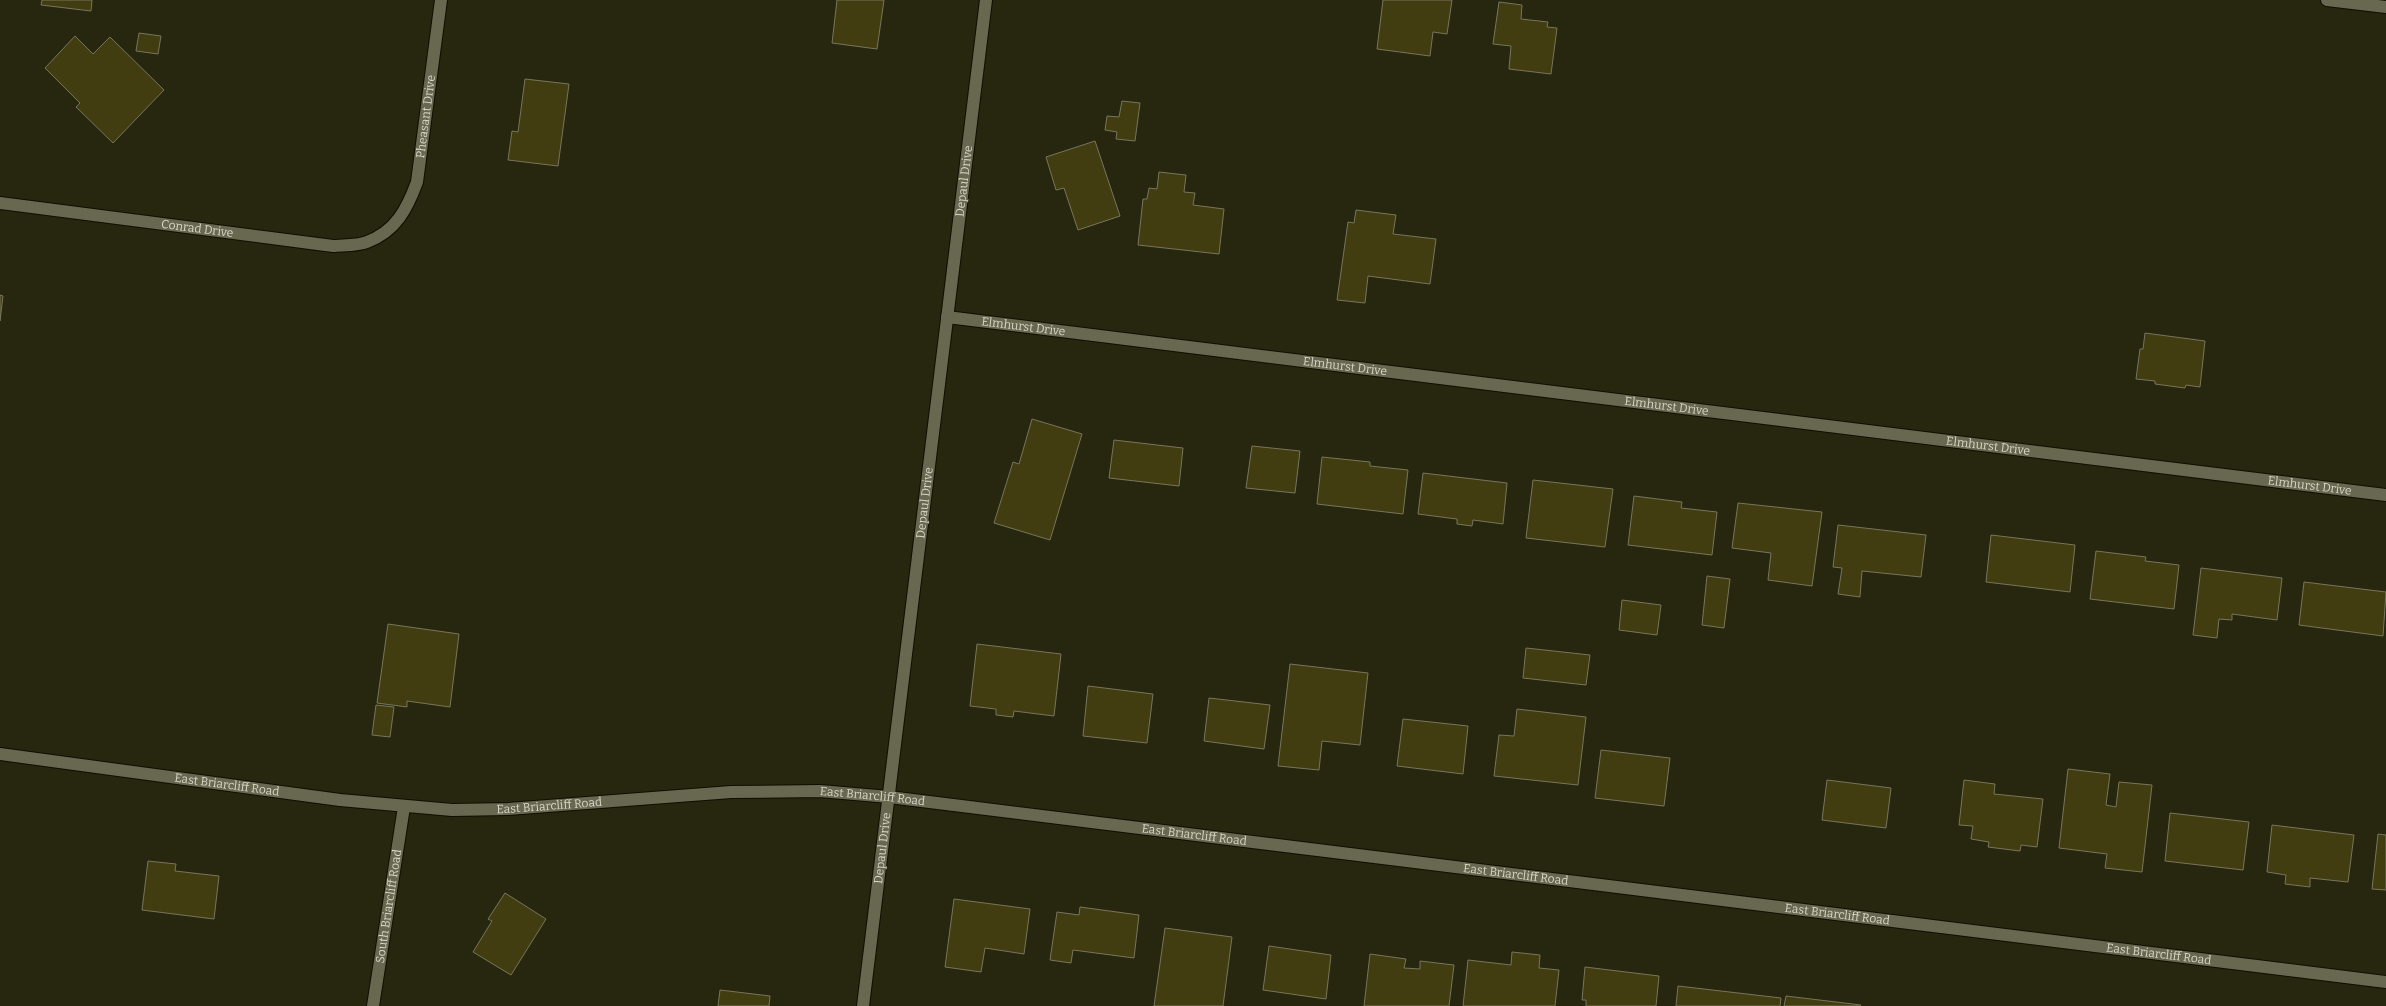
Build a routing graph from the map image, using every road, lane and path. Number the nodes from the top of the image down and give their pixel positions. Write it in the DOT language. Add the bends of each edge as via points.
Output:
graph roads {
  1 [pos="441,0"];
  2 [pos="986,0"];
  3 [pos="2327,0"];
  4 [pos="2386,7"];
  5 [pos="0,203"];
  6 [pos="392,228"];
  7 [pos="947,317"];
  8 [pos="2386,495"];
  9 [pos="0,754"];
  10 [pos="889,797"];
  11 [pos="404,807"];
  12 [pos="2386,982"];
  13 [pos="372,1006"];
  14 [pos="863,1006"];
  1 -- 6 [label="street, Pheasant Drive" via="417,182 407,208"];
  2 -- 7 [label="street, Depaul Drive"];
  3 -- 4 [label="street"];
  5 -- 6 [label="street, Conrad Drive" via="333,246 366,243"];
  7 -- 8 [label="street, Elmhurst Drive"];
  7 -- 10 [label="street, Depaul Drive"];
  9 -- 11 [label="street, East Briarcliff Road"];
  10 -- 11 [label="street, East Briarcliff Road" via="820,791 731,792 508,809 452,810"];
  10 -- 12 [label="street, East Briarcliff Road"];
  10 -- 14 [label="street, Depaul Drive"];
  11 -- 13 [label="street, South Briarcliff Road"];
}
